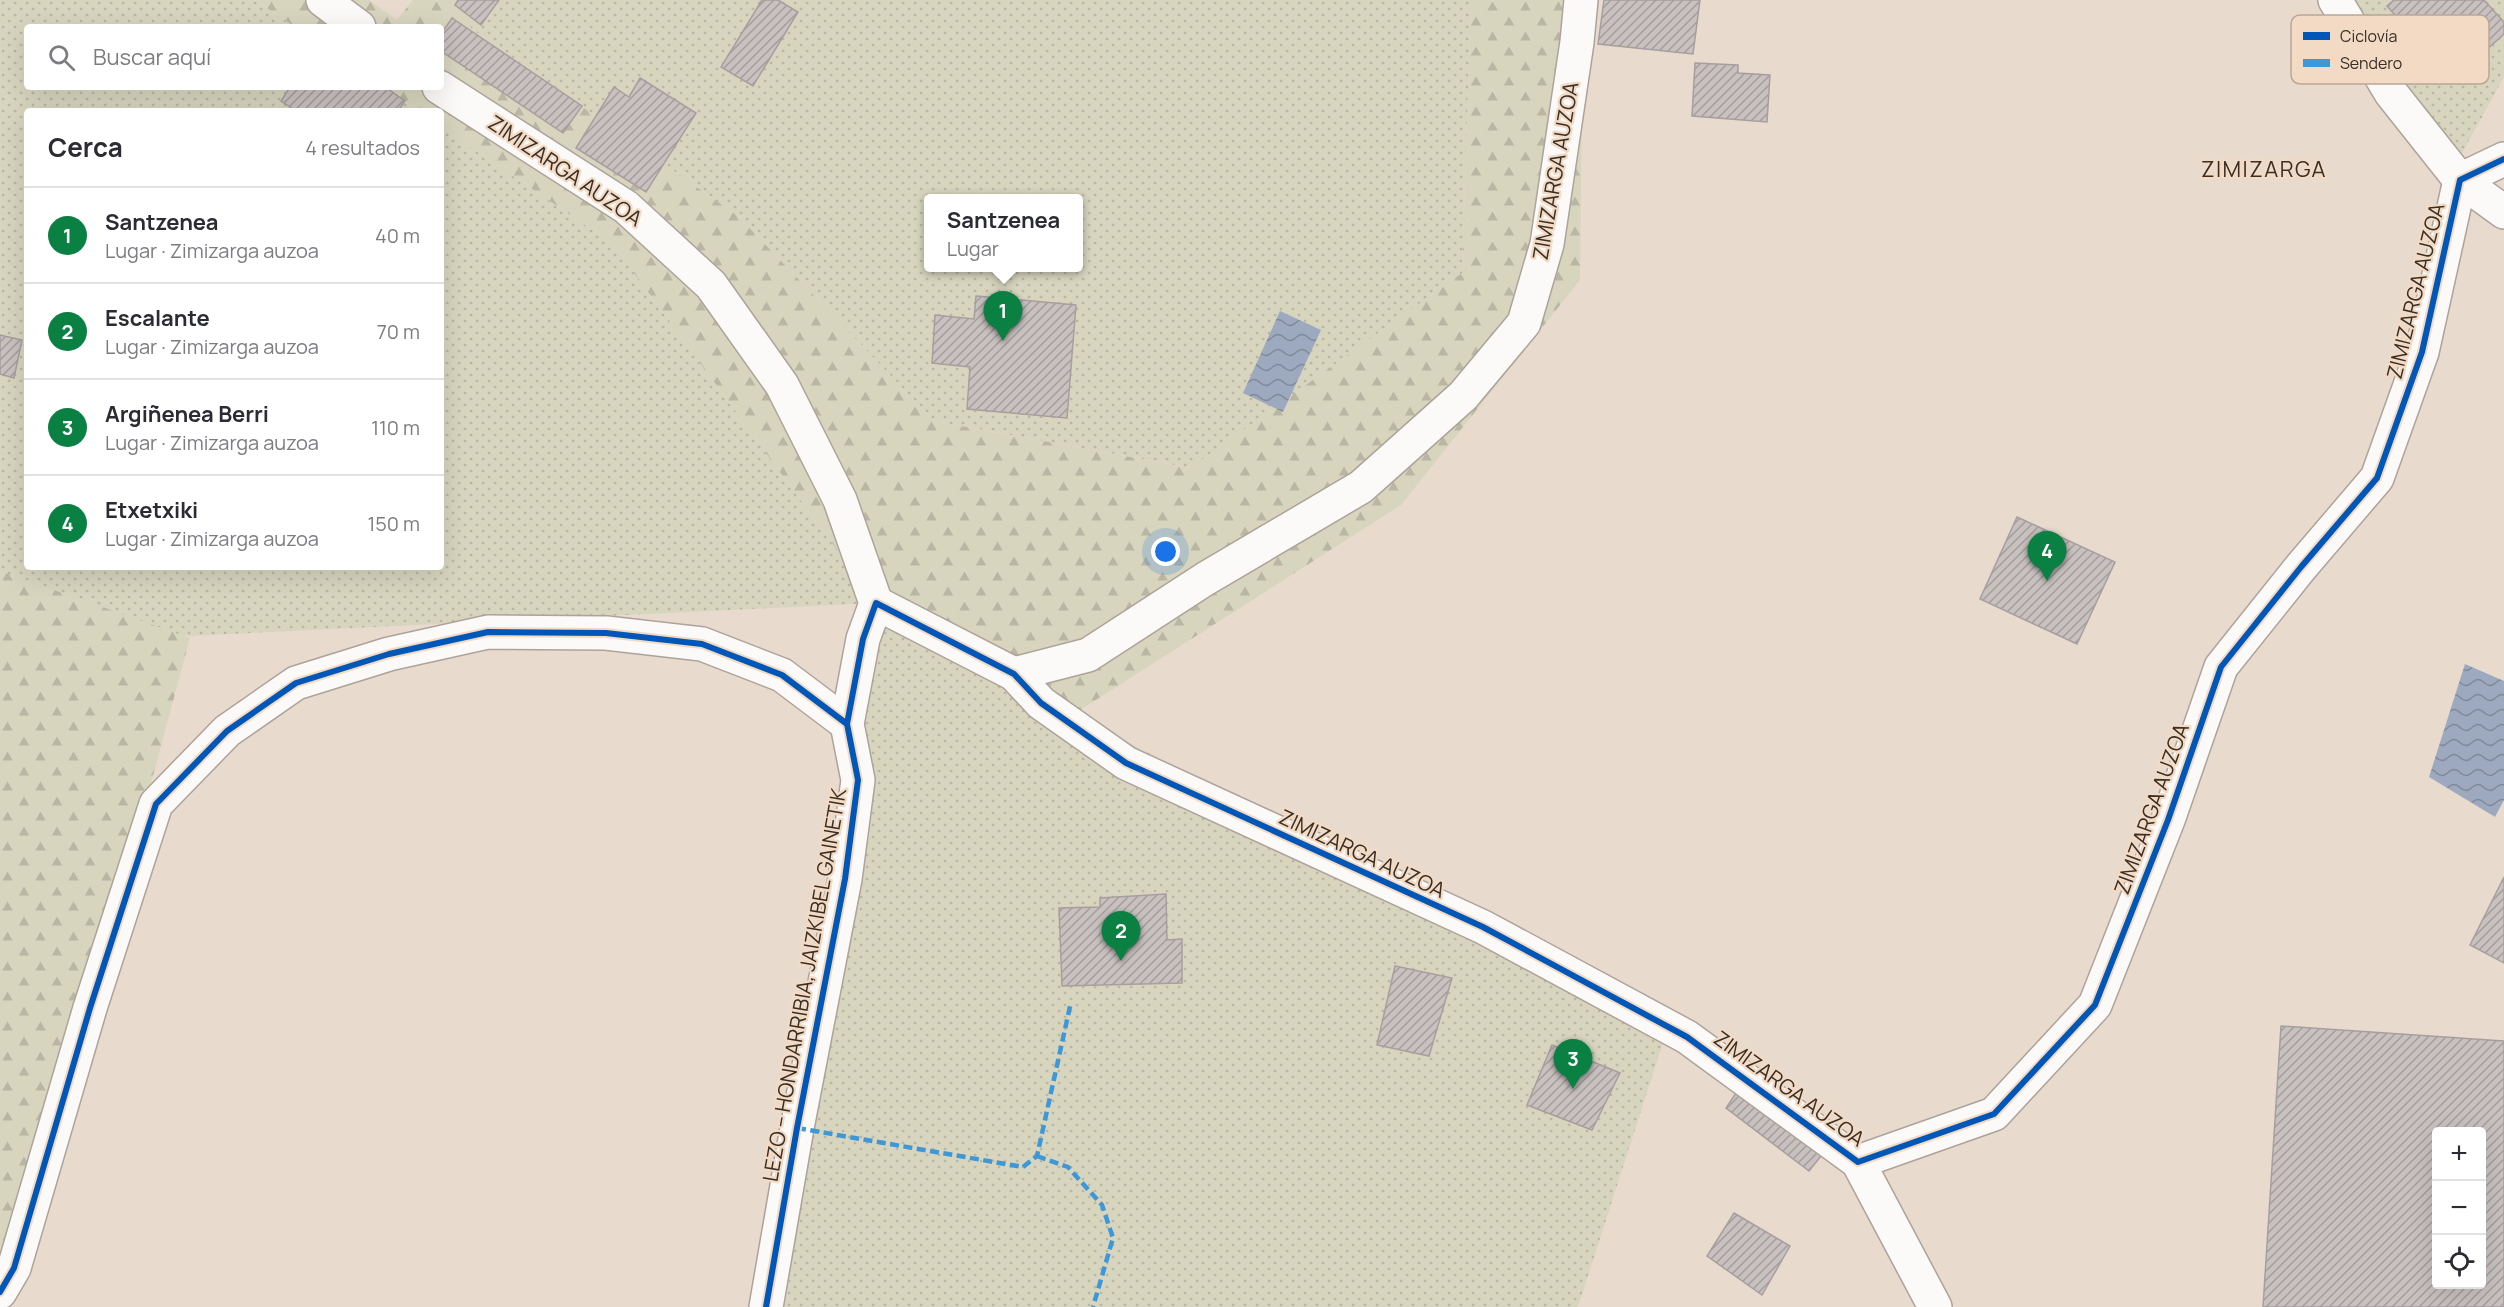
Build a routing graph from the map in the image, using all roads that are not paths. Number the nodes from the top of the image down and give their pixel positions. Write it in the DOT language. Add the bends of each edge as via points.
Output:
graph roads {
  1 [pos="323,0"];
  2 [pos="1581,0"];
  3 [pos="2335,0"];
  4 [pos="2344,15"];
  5 [pos="355,24"];
  6 [pos="2386,84"];
  7 [pos="444,90"];
  8 [pos="2504,159"];
  9 [pos="2460,180"];
  10 [pos="2504,212"];
  11 [pos="876,603"];
  12 [pos="1014,674"];
  13 [pos="847,724"];
  14 [pos="1858,1162"];
  15 [pos="0,1292"];
  16 [pos="766,1307"];
  17 [pos="1935,1307"];
  1 -- 5 [label="street"];
  2 -- 12 [label="street, ZIMIZARGA AUZOA" via="1547,244 1524,323 1463,396 1361,487 1205,579 1088,655"];
  3 -- 4 [label="street, ZIMIZARGA AUZOA"];
  6 -- 9 [label="street, ZIMIZARGA AUZOA"];
  7 -- 11 [label="street, ZIMIZARGA AUZOA" via="626,207 711,285 782,385 840,500"];
  8 -- 9 [label="street"];
  9 -- 10 [label="street, ZIMIZARGA AUZOA"];
  9 -- 14 [label="street, ZIMIZARGA AUZOA" via="2422,352 2377,478 2221,667 2168,820 2095,1005 1994,1114"];
  11 -- 12 [label="street, ZIMIZARGA AUZOA"];
  11 -- 13 [label="street" via="863,639"];
  12 -- 14 [label="street, ZIMIZARGA AUZOA" via="1041,703 1126,763 1483,927 1687,1036"];
  13 -- 15 [label="street" via="782,675 702,644 606,633 488,632 389,654 296,683 227,731 156,804 90,1008 14,1268"];
  13 -- 16 [label="street, LEZO – HONDARRIBIA, JAIZKIBEL GAINETIK" via="858,780 844,879"];
  14 -- 17 [label="street, ZIMIZARGA AUZOA"];
}
